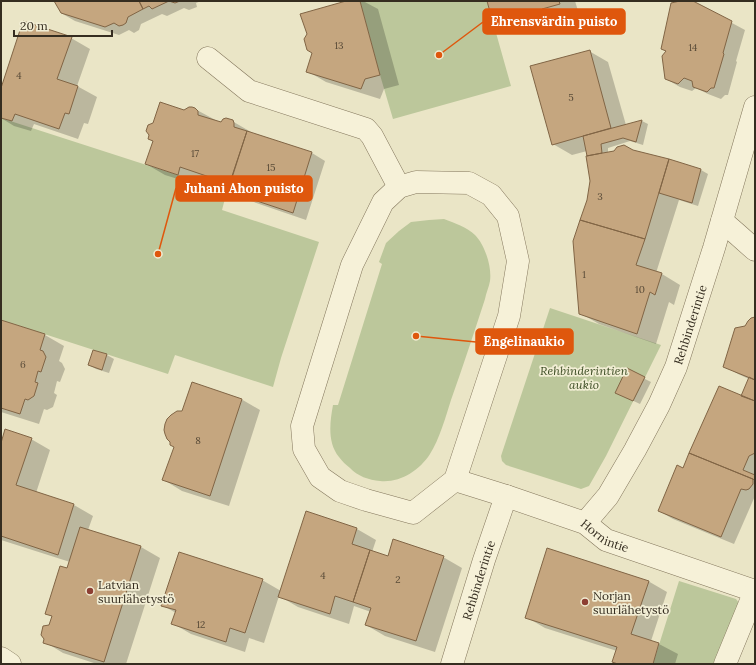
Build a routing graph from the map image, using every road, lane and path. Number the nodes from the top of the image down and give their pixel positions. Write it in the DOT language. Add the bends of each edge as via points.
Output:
graph roads {
  1 [pos="208,58"];
  2 [pos="755,107"];
  3 [pos="399,187"];
  4 [pos="722,222"];
  5 [pos="755,250"];
  6 [pos="455,480"];
  7 [pos="506,496"];
  8 [pos="585,523"];
  9 [pos="755,591"];
  10 [pos="1,658"];
  11 [pos="10,664"];
  12 [pos="452,664"];
  13 [pos="725,664"];
  1 -- 3 [label="street" via="249,91 366,129"];
  2 -- 4 [label="street, Rehbinderintie"];
  3 -- 6 [label="street" via="416,182 469,183 490,195 508,216 518,261 509,316"];
  3 -- 6 [label="street" via="383,202 352,265 302,426 304,449 320,477 340,491 413,513"];
  4 -- 5 [label="street"];
  4 -- 8 [label="street, Rehbinderintie" via="676,367 659,405 608,496"];
  6 -- 7 [label="street, Hornintie"];
  7 -- 8 [label="street, Hornintie"];
  7 -- 12 [label="street, Rehbinderintie"];
  8 -- 9 [label="street, Hornintie" via="606,540"];
  9 -- 13 [label="street"];
  10 -- 11 [label="street"];
}
